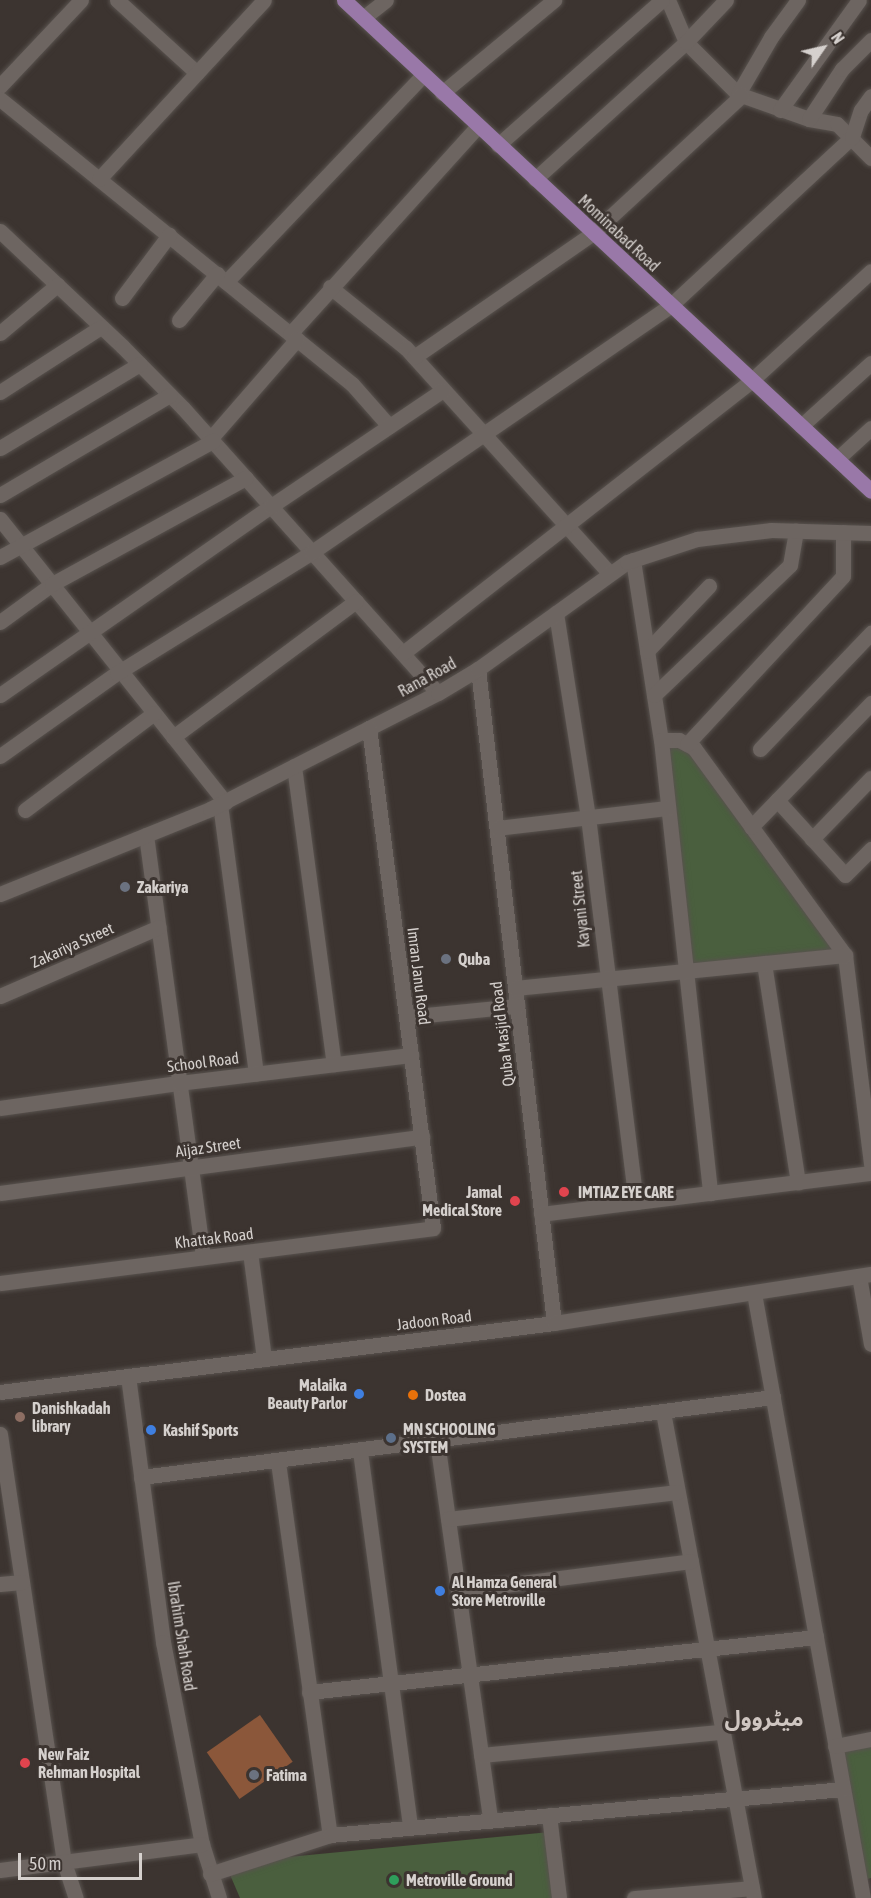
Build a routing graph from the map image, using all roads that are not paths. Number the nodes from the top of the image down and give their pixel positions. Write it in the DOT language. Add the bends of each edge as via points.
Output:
graph roads {
  1 [pos="81,0"];
  2 [pos="117,0"];
  3 [pos="264,0"];
  4 [pos="344,0"];
  5 [pos="386,0"];
  6 [pos="554,0"];
  7 [pos="662,0"];
  8 [pos="668,0"];
  9 [pos="726,0"];
  10 [pos="798,0"];
  11 [pos="859,0"];
  12 [pos="363,18"];
  13 [pos="871,40"];
  14 [pos="686,42"];
  15 [pos="197,73"];
  16 [pos="423,75"];
  17 [pos="0,86"];
  18 [pos="442,93"];
  19 [pos="739,95"];
  20 [pos="871,96"];
  21 [pos="0,99"];
  22 [pos="780,110"];
  23 [pos="809,119"];
  24 [pos="478,126"];
  25 [pos="852,137"];
  26 [pos="498,145"];
  27 [pos="871,155"];
  28 [pos="99,179"];
  29 [pos="535,179"];
  30 [pos="0,231"];
  31 [pos="593,233"];
  32 [pos="169,235"];
  33 [pos="871,271"];
  34 [pos="221,278"];
  35 [pos="57,285"];
  36 [pos="330,287"];
  37 [pos="122,298"];
  38 [pos="671,305"];
  39 [pos="179,320"];
  40 [pos="102,327"];
  41 [pos="0,333"];
  42 [pos="293,336"];
  43 [pos="414,357"];
  44 [pos="871,363"];
  45 [pos="140,364"];
  46 [pos="752,380"];
  47 [pos="443,390"];
  48 [pos="0,392"];
  49 [pos="170,395"];
  50 [pos="389,426"];
  51 [pos="801,426"];
  52 [pos="871,428"];
  53 [pos="485,433"];
  54 [pos="212,439"];
  55 [pos="0,448"];
  56 [pos="837,459"];
  57 [pos="246,478"];
  58 [pos="871,490"];
  59 [pos="0,495"];
  60 [pos="271,506"];
  61 [pos="0,519"];
  62 [pos="566,525"];
  63 [pos="796,531"];
  64 [pos="843,532"];
  65 [pos="871,533"];
  66 [pos="20,544"];
  67 [pos="312,552"];
  68 [pos="0,557"];
  69 [pos="633,560"];
  70 [pos="610,574"];
  71 [pos="52,584"];
  72 [pos="709,586"];
  73 [pos="356,601"];
  74 [pos="556,613"];
  75 [pos="0,622"];
  76 [pos="90,633"];
  77 [pos="871,633"];
  78 [pos="647,651"];
  79 [pos="403,654"];
  80 [pos="478,669"];
  81 [pos="121,671"];
  82 [pos="438,693"];
  83 [pos="0,695"];
  84 [pos="654,695"];
  85 [pos="871,703"];
  86 [pos="154,712"];
  87 [pos="369,728"];
  88 [pos="173,737"];
  89 [pos="661,740"];
  90 [pos="687,744"];
  91 [pos="760,749"];
  92 [pos="0,756"];
  93 [pos="294,766"];
  94 [pos="871,778"];
  95 [pos="777,800"];
  96 [pos="222,803"];
  97 [pos="668,808"];
  98 [pos="25,810"];
  99 [pos="588,817"];
  100 [pos="751,826"];
  101 [pos="497,828"];
  102 [pos="146,835"];
  103 [pos="812,839"];
  104 [pos="871,849"];
  105 [pos="0,894"];
  106 [pos="159,927"];
  107 [pos="845,955"];
  108 [pos="765,963"];
  109 [pos="686,971"];
  110 [pos="606,979"];
  111 [pos="515,988"];
  112 [pos="0,996"];
  113 [pos="517,1006"];
  114 [pos="406,1017"];
  115 [pos="411,1055"];
  116 [pos="334,1064"];
  117 [pos="256,1074"];
  118 [pos="179,1083"];
  119 [pos="0,1108"];
  120 [pos="422,1137"];
  121 [pos="871,1164"];
  122 [pos="191,1167"];
  123 [pos="871,1173"];
  124 [pos="798,1182"];
  125 [pos="0,1192"];
  126 [pos="710,1193"];
  127 [pos="636,1202"];
  128 [pos="541,1214"];
  129 [pos="434,1228"];
  130 [pos="250,1251"];
  131 [pos="203,1257"];
  132 [pos="865,1275"];
  133 [pos="0,1283"];
  134 [pos="754,1293"];
  135 [pos="554,1323"];
  136 [pos="871,1344"];
  137 [pos="264,1359"];
  138 [pos="128,1376"];
  139 [pos="0,1392"];
  140 [pos="773,1397"];
  141 [pos="663,1412"];
  142 [pos="0,1434"];
  143 [pos="437,1441"];
  144 [pos="360,1451"];
  145 [pos="278,1462"];
  146 [pos="141,1478"];
  147 [pos="677,1492"];
  148 [pos="5,1500"];
  149 [pos="448,1519"];
  150 [pos="691,1561"];
  151 [pos="22,1582"];
  152 [pos="0,1584"];
  153 [pos="458,1591"];
  154 [pos="816,1637"];
  155 [pos="707,1649"];
  156 [pos="470,1675"];
  157 [pos="391,1684"];
  158 [pos="309,1692"];
  159 [pos="722,1732"];
  160 [pos="871,1739"];
  161 [pos="835,1746"];
  162 [pos="481,1755"];
  163 [pos="843,1789"];
  164 [pos="733,1799"];
  165 [pos="549,1815"];
  166 [pos="490,1820"];
  167 [pos="410,1828"];
  168 [pos="330,1835"];
  169 [pos="202,1844"];
  170 [pos="64,1862"];
  171 [pos="0,1870"];
  172 [pos="210,1874"];
  173 [pos="865,1880"];
  174 [pos="753,1893"];
  175 [pos="76,1898"];
  176 [pos="219,1898"];
  177 [pos="559,1898"];
  178 [pos="634,1898"];
  179 [pos="863,1898"];
  1 -- 17 [label="street"];
  2 -- 15 [label="street"];
  3 -- 15 [label="street"];
  4 -- 12 [label="main road, Mominabad Road"];
  5 -- 12 [label="street"];
  6 -- 18 [label="street"];
  7 -- 26 [label="street"];
  8 -- 14 [label="street"];
  9 -- 14 [label="street"];
  10 -- 19 [label="street" via="771,37"];
  11 -- 22 [label="street"];
  12 -- 16 [label="main road, Mominabad Road"];
  13 -- 23 [label="street" via="842,69"];
  14 -- 19 [label="street"];
  14 -- 29 [label="street"];
  15 -- 28 [label="street"];
  16 -- 18 [label="main road, Mominabad Road"];
  16 -- 34 [label="street"];
  18 -- 24 [label="main road, Mominabad Road"];
  19 -- 22 [label="street"];
  19 -- 31 [label="street"];
  20 -- 25 [label="street" via="861,110"];
  21 -- 28 [label="street"];
  22 -- 23 [label="street"];
  23 -- 25 [label="street" via="837,124"];
  24 -- 26 [label="main road, Mominabad Road"];
  24 -- 36 [label="street"];
  25 -- 27 [label="street"];
  25 -- 38 [label="street"];
  26 -- 29 [label="main road, Mominabad Road"];
  28 -- 32 [label="street"];
  29 -- 31 [label="main road, Mominabad Road"];
  30 -- 35 [label="street"];
  31 -- 38 [label="main road, Mominabad Road"];
  31 -- 43 [label="street"];
  32 -- 34 [label="street"];
  32 -- 37 [label="street"];
  33 -- 46 [label="street"];
  34 -- 39 [label="street"];
  34 -- 42 [label="street"];
  35 -- 40 [label="street"];
  35 -- 41 [label="street"];
  36 -- 42 [label="street"];
  36 -- 43 [label="street"];
  38 -- 46 [label="main road, Mominabad Road"];
  38 -- 53 [label="street"];
  40 -- 45 [label="street"];
  40 -- 48 [label="street"];
  42 -- 50 [label="street" via="352,384"];
  42 -- 54 [label="street"];
  43 -- 47 [label="street"];
  44 -- 51 [label="street"];
  45 -- 49 [label="street"];
  45 -- 55 [label="street"];
  46 -- 51 [label="main road, Mominabad Road"];
  46 -- 62 [label="street"];
  47 -- 50 [label="street"];
  47 -- 53 [label="street"];
  49 -- 54 [label="street"];
  49 -- 59 [label="street"];
  50 -- 60 [label="street"];
  51 -- 56 [label="main road, Mominabad Road"];
  52 -- 56 [label="street"];
  53 -- 62 [label="street"];
  53 -- 67 [label="street"];
  54 -- 57 [label="street"];
  54 -- 66 [label="street"];
  56 -- 58 [label="main road, Mominabad Road"];
  57 -- 60 [label="street"];
  57 -- 71 [label="street"];
  60 -- 67 [label="street"];
  60 -- 76 [label="street"];
  61 -- 66 [label="street"];
  62 -- 70 [label="street"];
  62 -- 79 [label="street"];
  63 -- 64 [label="street, Rana Road"];
  63 -- 69 [label="street, Rana Road" via="771,530 697,539"];
  63 -- 84 [label="street" via="790,565"];
  64 -- 65 [label="street, Rana Road"];
  64 -- 90 [label="street" via="843,576"];
  66 -- 68 [label="street"];
  66 -- 71 [label="street"];
  67 -- 73 [label="street"];
  67 -- 81 [label="street"];
  69 -- 70 [label="street, Rana Road"];
  69 -- 78 [label="street"];
  70 -- 74 [label="street, Rana Road"];
  71 -- 75 [label="street"];
  71 -- 76 [label="street"];
  72 -- 78 [label="street"];
  73 -- 79 [label="street"];
  73 -- 88 [label="street"];
  74 -- 80 [label="street, Rana Road"];
  74 -- 99 [label="street, Kayani Street"];
  76 -- 81 [label="street"];
  76 -- 83 [label="street"];
  77 -- 91 [label="street"];
  78 -- 84 [label="street"];
  79 -- 82 [label="street"];
  80 -- 82 [label="street, Rana Road"];
  80 -- 101 [label="street, Quba Masjid Road"];
  81 -- 86 [label="street"];
  81 -- 92 [label="street"];
  82 -- 87 [label="street, Rana Road"];
  84 -- 89 [label="street"];
  85 -- 95 [label="street"];
  86 -- 88 [label="street"];
  86 -- 98 [label="street"];
  87 -- 93 [label="street, Rana Road"];
  87 -- 114 [label="street, Imran Janu Road"];
  88 -- 96 [label="street"];
  89 -- 90 [label="street"];
  89 -- 97 [label="street"];
  90 -- 100 [label="street" via="694,748"];
  93 -- 96 [label="street, Rana Road"];
  93 -- 116 [label="street"];
  94 -- 103 [label="street"];
  95 -- 100 [label="street"];
  95 -- 103 [label="street"];
  96 -- 102 [label="street, Rana Road"];
  96 -- 117 [label="street"];
  97 -- 99 [label="street"];
  97 -- 109 [label="street"];
  99 -- 101 [label="street"];
  99 -- 110 [label="street, Kayani Street"];
  100 -- 107 [label="street"];
  101 -- 111 [label="street, Quba Masjid Road"];
  102 -- 105 [label="street, Rana Road"];
  102 -- 106 [label="street"];
  103 -- 104 [label="street" via="845,875"];
  106 -- 112 [label="street, Zakariya Street"];
  106 -- 118 [label="street"];
  107 -- 108 [label="street"];
  107 -- 121 [label="street"];
  108 -- 109 [label="street"];
  108 -- 124 [label="street"];
  109 -- 110 [label="street"];
  109 -- 126 [label="street"];
  110 -- 111 [label="street"];
  110 -- 127 [label="street, Kayani Street"];
  111 -- 113 [label="street, Quba Masjid Road"];
  113 -- 114 [label="street"];
  113 -- 128 [label="street, Quba Masjid Road"];
  114 -- 115 [label="street, Imran Janu Road"];
  115 -- 116 [label="street, School Road"];
  115 -- 120 [label="street, Imran Janu Road"];
  116 -- 117 [label="street, School Road"];
  117 -- 118 [label="street, School Road"];
  118 -- 119 [label="street, School Road"];
  118 -- 122 [label="street"];
  120 -- 122 [label="street, Aijaz Street"];
  120 -- 129 [label="street, Imran Janu Road"];
  122 -- 125 [label="street, Aijaz Street"];
  122 -- 131 [label="street"];
  123 -- 124 [label="street"];
  124 -- 126 [label="street"];
  126 -- 127 [label="street"];
  127 -- 128 [label="street"];
  128 -- 135 [label="street, Quba Masjid Road"];
  129 -- 130 [label="street, Khattak Road"];
  130 -- 131 [label="street, Khattak Road"];
  130 -- 137 [label="street"];
  131 -- 133 [label="street, Khattak Road"];
  132 -- 134 [label="street, Jadoon Road"];
  132 -- 136 [label="street"];
  134 -- 135 [label="street, Jadoon Road"];
  134 -- 140 [label="street"];
  135 -- 137 [label="street, Jadoon Road"];
  137 -- 138 [label="street, Jadoon Road"];
  138 -- 139 [label="street, Jadoon Road"];
  138 -- 146 [label="street, Ibrahim Shah Road"];
  140 -- 141 [label="street"];
  140 -- 154 [label="street"];
  141 -- 143 [label="street"];
  141 -- 147 [label="street"];
  142 -- 148 [label="street"];
  143 -- 144 [label="street"];
  143 -- 149 [label="street"];
  144 -- 145 [label="street"];
  144 -- 157 [label="street"];
  145 -- 146 [label="street"];
  145 -- 158 [label="street"];
  146 -- 169 [label="street, Ibrahim Shah Road" via="163,1642"];
  147 -- 149 [label="street"];
  147 -- 150 [label="street"];
  148 -- 151 [label="street"];
  149 -- 153 [label="street"];
  150 -- 153 [label="street"];
  150 -- 155 [label="street"];
  151 -- 152 [label="street"];
  151 -- 170 [label="street"];
  153 -- 156 [label="street"];
  154 -- 155 [label="street"];
  154 -- 161 [label="street"];
  155 -- 156 [label="street"];
  155 -- 159 [label="street"];
  156 -- 157 [label="street"];
  156 -- 162 [label="street"];
  157 -- 158 [label="street"];
  157 -- 167 [label="street"];
  158 -- 168 [label="street"];
  159 -- 162 [label="street"];
  159 -- 164 [label="street"];
  160 -- 161 [label="street"];
  161 -- 163 [label="street"];
  162 -- 166 [label="street"];
  163 -- 164 [label="street"];
  163 -- 173 [label="street"];
  164 -- 165 [label="street"];
  164 -- 174 [label="street"];
  165 -- 166 [label="street"];
  165 -- 177 [label="street"];
  166 -- 167 [label="street"];
  167 -- 168 [label="street"];
  168 -- 172 [label="street"];
  169 -- 170 [label="street"];
  169 -- 172 [label="street, Ibrahim Shah Road"];
  170 -- 171 [label="street"];
  170 -- 175 [label="street"];
  172 -- 176 [label="street, Ibrahim Shah Road"];
  173 -- 179 [label="street"];
  174 -- 178 [label="street"];
}
